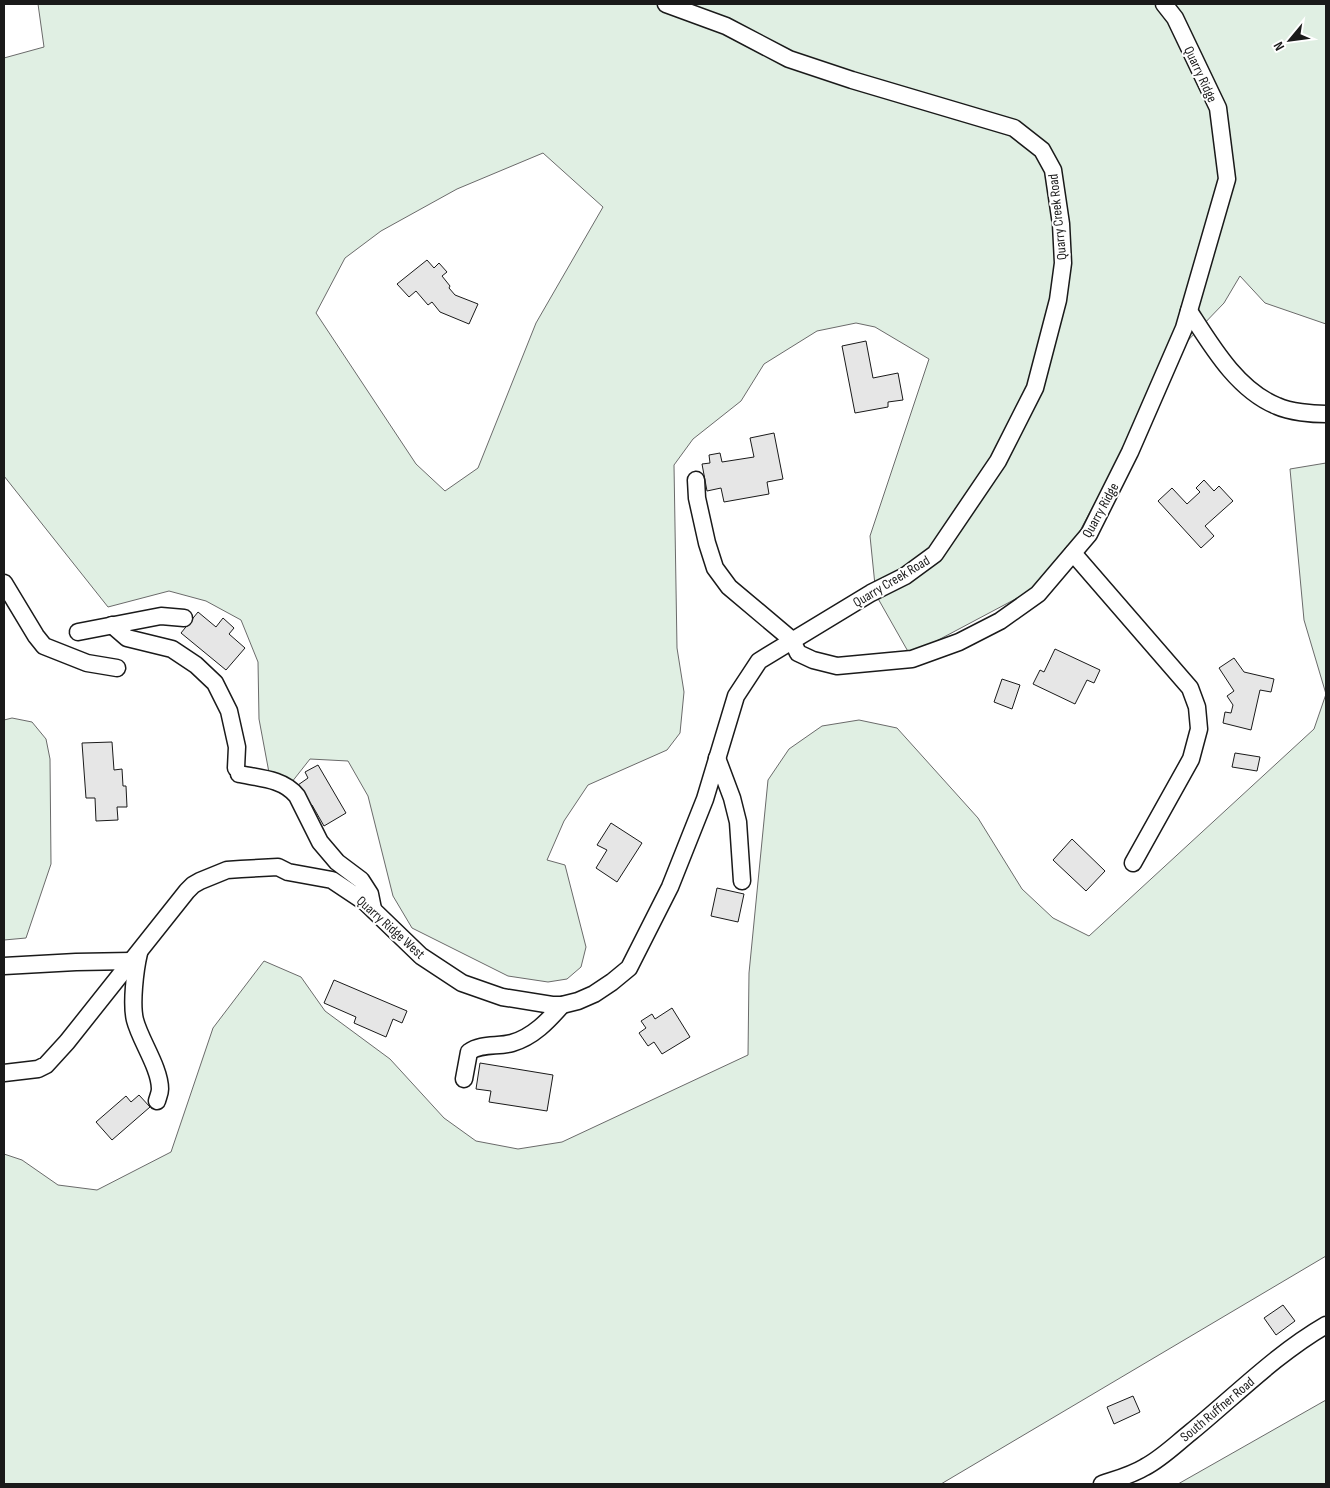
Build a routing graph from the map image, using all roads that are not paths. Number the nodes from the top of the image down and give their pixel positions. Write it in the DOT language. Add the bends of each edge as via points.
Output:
graph roads {
  1 [pos="666,4"];
  2 [pos="1164,4"];
  3 [pos="1189,311"];
  4 [pos="1326,414"];
  5 [pos="696,480"];
  6 [pos="1073,552"];
  7 [pos="4,583"];
  8 [pos="184,618"];
  9 [pos="112,625"];
  10 [pos="78,632"];
  11 [pos="792,640"];
  12 [pos="117,668"];
  13 [pos="717,758"];
  14 [pos="1133,863"];
  15 [pos="742,881"];
  16 [pos="373,909"];
  17 [pos="135,957"];
  18 [pos="4,966"];
  19 [pos="562,1005"];
  20 [pos="4,1073"];
  21 [pos="464,1079"];
  22 [pos="157,1101"];
  23 [pos="1326,1325"];
  24 [pos="1102,1484"];
  1 -- 11 [label="street, Quarry Creek Road" via="726,26 789,59 1014,128 1042,150 1053,170 1063,262 1058,300 1035,388 998,461 935,554 905,576"];
  2 -- 3 [label="street, Quarry Ridge" via="1175,18 1218,108 1228,179"];
  3 -- 4 [label="street" via="1234,375 1257,396 1277,406"];
  3 -- 6 [label="street, Quarry Ridge" via="1130,452 1089,534"];
  5 -- 11 [label="street, Quarry Ridge" via="699,507 715,568 728,588"];
  6 -- 11 [label="street, Quarry Ridge" via="1038,594 1000,621 960,642 912,659 837,666 798,653"];
  6 -- 14 [label="street" via="1190,688 1197,707 1198,729 1191,759"];
  7 -- 12 [label="street" via="44,646 87,663"];
  8 -- 9 [label="street" via="161,616"];
  9 -- 10 [label="street"];
  9 -- 16 [label="street" via="127,638 172,649 215,683 229,711 237,747 237,771 284,784 292,790 320,842 337,862 361,880 370,894"];
  11 -- 13 [label="street, Quarry Ridge West" via="759,661 736,696"];
  13 -- 15 [label="street" via="738,822"];
  13 -- 19 [label="street, Quarry Ridge West" via="705,799 670,887 629,968 594,994"];
  16 -- 17 [label="street, Quarry Ridge West" via="332,880 288,872 278,867 227,870 193,885"];
  16 -- 19 [label="street, Quarry Ridge West" via="421,956 462,983 502,997"];
  17 -- 18 [label="street"];
  17 -- 20 [label="street, Quarry Ridge West" via="46,1065"];
  17 -- 22 [label="street" via="135,1019 158,1078 160,1090"];
  19 -- 21 [label="street" via="545,1024 524,1038 474,1048 469,1052"];
  23 -- 24 [label="street, South Ruffner Road" via="1261,1372 1156,1461"];
}
